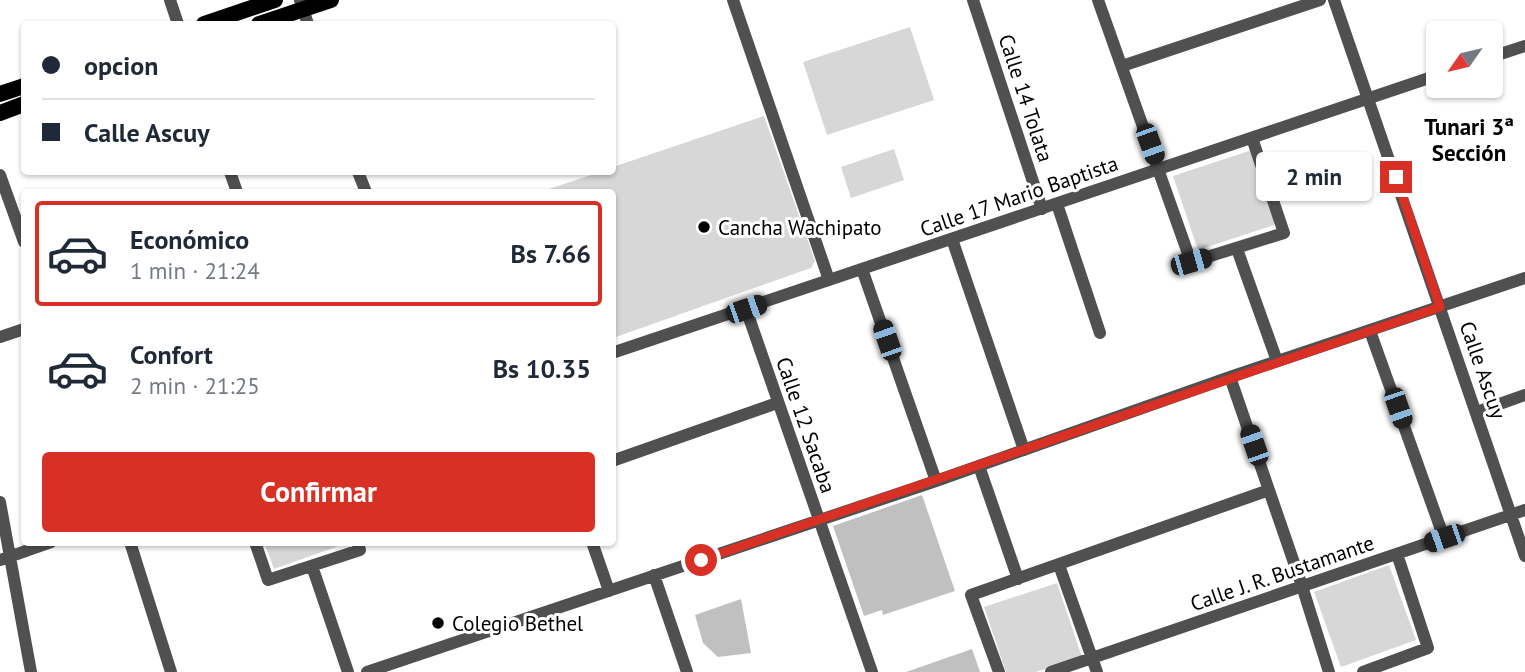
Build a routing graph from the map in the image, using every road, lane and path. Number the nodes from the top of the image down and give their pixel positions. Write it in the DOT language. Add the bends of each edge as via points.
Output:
graph roads {
  1 [pos="170,0"];
  2 [pos="275,0"];
  3 [pos="331,0"];
  4 [pos="733,0"];
  5 [pos="973,0"];
  6 [pos="1098,0"];
  7 [pos="1320,0"];
  8 [pos="1334,0"];
  9 [pos="303,11"];
  10 [pos="177,21"];
  11 [pos="213,21"];
  12 [pos="269,21"];
  13 [pos="1525,46"];
  14 [pos="1503,53"];
  15 [pos="1122,66"];
  16 [pos="1426,79"];
  17 [pos="21,87"];
  18 [pos="0,94"];
  19 [pos="1369,99"];
  20 [pos="21,105"];
  21 [pos="0,113"];
  22 [pos="1252,138"];
  23 [pos="1159,169"];
  24 [pos="0,175"];
  25 [pos="1057,204"];
  26 [pos="1042,209"];
  27 [pos="21,234"];
  28 [pos="952,239"];
  29 [pos="1237,249"];
  30 [pos="862,269"];
  31 [pos="1525,278"];
  32 [pos="829,280"];
  33 [pos="1440,307"];
  34 [pos="746,309"];
  35 [pos="21,330"];
  36 [pos="1370,331"];
  37 [pos="1100,333"];
  38 [pos="0,337"];
  39 [pos="616,352"];
  40 [pos="1277,361"];
  41 [pos="1230,377"];
  42 [pos="1525,396"];
  43 [pos="777,403"];
  44 [pos="1477,412"];
  45 [pos="1024,450"];
  46 [pos="616,460"];
  47 [pos="979,466"];
  48 [pos="936,481"];
  49 [pos="1269,490"];
  50 [pos="0,502"];
  51 [pos="1525,510"];
  52 [pos="1512,514"];
  53 [pos="819,520"];
  54 [pos="1444,538"];
  55 [pos="40,546"];
  56 [pos="131,546"];
  57 [pos="256,546"];
  58 [pos="358,546"];
  59 [pos="593,546"];
  60 [pos="1397,554"];
  61 [pos="1525,556"];
  62 [pos="6,558"];
  63 [pos="1059,565"];
  64 [pos="312,566"];
  65 [pos="654,575"];
  66 [pos="1018,579"];
  67 [pos="1303,586"];
  68 [pos="609,591"];
  69 [pos="1092,658"];
  70 [pos="402,667"];
  71 [pos="1382,669"];
  72 [pos="31,672"];
  73 [pos="171,672"];
  74 [pos="348,672"];
  75 [pos="367,672"];
  76 [pos="687,672"];
  77 [pos="872,672"];
  78 [pos="999,672"];
  79 [pos="1051,672"];
  80 [pos="1097,672"];
  81 [pos="1329,672"];
  82 [pos="1363,672"];
  1 -- 10 [label="street"];
  2 -- 11 [label="main road"];
  3 -- 9 [label="main road"];
  4 -- 32 [label="street"];
  5 -- 26 [label="street, Calle 14 Tolata"];
  6 -- 15 [label="street"];
  7 -- 15 [label="street"];
  8 -- 19 [label="street, Calle Ascuy"];
  9 -- 12 [label="main road"];
  13 -- 14 [label="street"];
  15 -- 23 [label="street"];
  16 -- 19 [label="street, Calle 17 Mario Baptista"];
  17 -- 18 [label="main road"];
  19 -- 22 [label="street, Calle 17 Mario Baptista"];
  19 -- 33 [label="street, Calle Ascuy"];
  20 -- 21 [label="main road"];
  22 -- 23 [label="street, Calle 17 Mario Baptista"];
  22 -- 29 [label="street" via="1284,233"];
  23 -- 25 [label="street, Calle 17 Mario Baptista"];
  23 -- 29 [label="street" via="1191,262"];
  24 -- 27 [label="street"];
  25 -- 26 [label="street, Calle 17 Mario Baptista"];
  25 -- 37 [label="street"];
  26 -- 28 [label="street, Calle 17 Mario Baptista"];
  28 -- 30 [label="street, Calle 17 Mario Baptista"];
  28 -- 45 [label="street"];
  29 -- 40 [label="street"];
  30 -- 32 [label="street, Calle 17 Mario Baptista"];
  30 -- 48 [label="street"];
  31 -- 33 [label="street"];
  32 -- 34 [label="street, Calle 17 Mario Baptista"];
  33 -- 36 [label="street"];
  33 -- 44 [label="street, Calle Ascuy"];
  34 -- 39 [label="street, Calle 17 Mario Baptista"];
  34 -- 43 [label="street, Calle 12 Sacaba"];
  35 -- 38 [label="street"];
  36 -- 40 [label="street"];
  36 -- 54 [label="street"];
  40 -- 41 [label="street"];
  41 -- 45 [label="street"];
  41 -- 49 [label="street"];
  42 -- 44 [label="street"];
  43 -- 46 [label="street"];
  43 -- 53 [label="street, Calle 12 Sacaba"];
  44 -- 52 [label="street, Calle Ascuy"];
  45 -- 47 [label="street"];
  47 -- 48 [label="street"];
  47 -- 66 [label="street"];
  48 -- 53 [label="street"];
  49 -- 63 [label="street"];
  49 -- 67 [label="street"];
  50 -- 62 [label="street"];
  51 -- 52 [label="street, Calle J. R. Bustamante"];
  52 -- 54 [label="street, Calle J. R. Bustamante"];
  52 -- 61 [label="street, Calle Ascuy"];
  53 -- 65 [label="street"];
  53 -- 77 [label="street, Calle 12 Sacaba"];
  54 -- 60 [label="street, Calle J. R. Bustamante"];
  55 -- 62 [label="street"];
  56 -- 73 [label="street"];
  57 -- 64 [label="street" via="268,580"];
  58 -- 64 [label="street"];
  59 -- 68 [label="street"];
  60 -- 67 [label="street, Calle J. R. Bustamante"];
  60 -- 71 [label="street" via="1428,648"];
  62 -- 72 [label="street"];
  63 -- 66 [label="street"];
  63 -- 69 [label="street"];
  64 -- 74 [label="street"];
  65 -- 68 [label="street"];
  65 -- 76 [label="street"];
  66 -- 78 [label="street" via="971,595"];
  67 -- 69 [label="street, Calle J. R. Bustamante"];
  67 -- 81 [label="street"];
  68 -- 70 [label="street"];
  69 -- 79 [label="street, Calle J. R. Bustamante"];
  69 -- 80 [label="street"];
  70 -- 75 [label="street"];
  71 -- 82 [label="street"];
}
